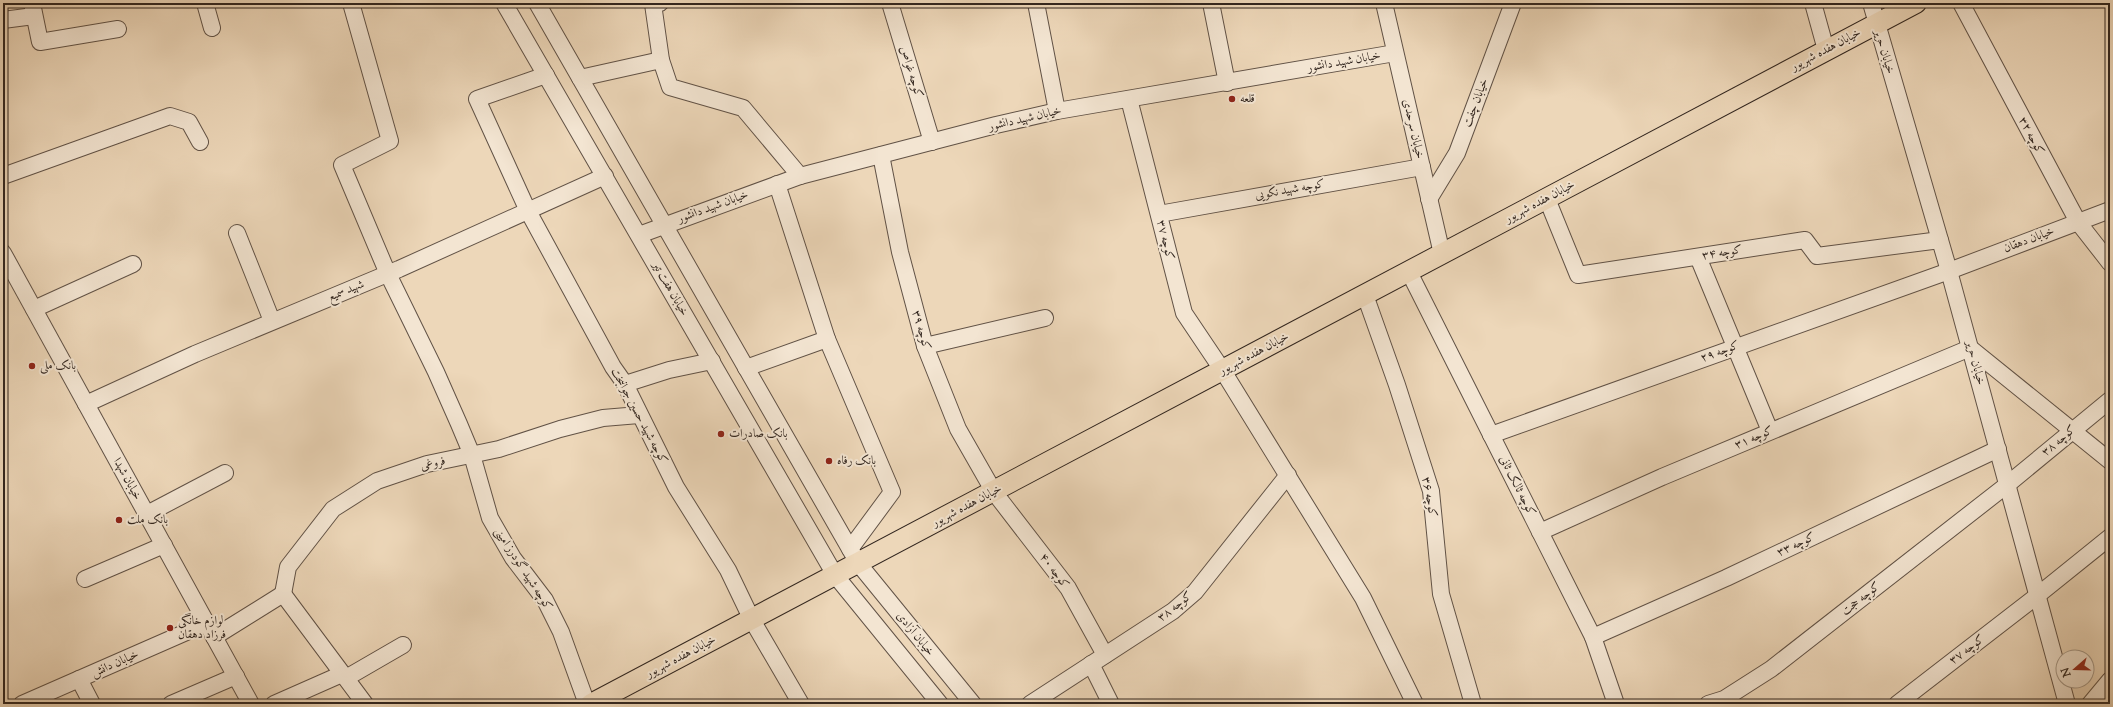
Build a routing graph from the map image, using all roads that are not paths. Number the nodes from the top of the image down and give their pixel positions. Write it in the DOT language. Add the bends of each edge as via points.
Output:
graph roads {
  1 [pos="205,3"];
  2 [pos="351,3"];
  3 [pos="504,3"];
  4 [pos="537,3"];
  5 [pos="660,3"];
  6 [pos="890,3"];
  7 [pos="1036,3"];
  8 [pos="1211,3"];
  9 [pos="1384,3"];
  10 [pos="1513,3"];
  11 [pos="1813,3"];
  12 [pos="1870,3"];
  13 [pos="1916,3"];
  14 [pos="1960,3"];
  15 [pos="33,9"];
  16 [pos="3,20"];
  17 [pos="1876,24"];
  18 [pos="212,28"];
  19 [pos="118,29"];
  20 [pos="1826,50"];
  21 [pos="1395,53"];
  22 [pos="661,60"];
  23 [pos="546,75"];
  24 [pos="580,78"];
  25 [pos="1227,83"];
  26 [pos="1129,99"];
  27 [pos="1057,111"];
  28 [pos="200,142"];
  29 [pos="932,142"];
  30 [pos="881,155"];
  31 [pos="1422,167"];
  32 [pos="3,176"];
  33 [pos="605,176"];
  34 [pos="800,176"];
  35 [pos="777,184"];
  36 [pos="1429,199"];
  37 [pos="1547,199"];
  38 [pos="2110,210"];
  39 [pos="528,211"];
  40 [pos="1159,214"];
  41 [pos="2078,222"];
  42 [pos="664,225"];
  43 [pos="237,233"];
  44 [pos="639,235"];
  45 [pos="1940,240"];
  46 [pos="3,253"];
  47 [pos="1442,254"];
  48 [pos="1698,257"];
  49 [pos="2110,263"];
  50 [pos="133,264"];
  51 [pos="1949,271"];
  52 [pos="1409,272"];
  53 [pos="388,274"];
  54 [pos="1365,295"];
  55 [pos="34,309"];
  56 [pos="1045,318"];
  57 [pos="272,321"];
  58 [pos="827,339"];
  59 [pos="925,346"];
  60 [pos="1735,347"];
  61 [pos="1970,348"];
  62 [pos="712,361"];
  63 [pos="746,368"];
  64 [pos="1223,371"];
  65 [pos="625,384"];
  66 [pos="2110,400"];
  67 [pos="86,404"];
  68 [pos="638,415"];
  69 [pos="1770,431"];
  70 [pos="2072,431"];
  71 [pos="1490,434"];
  72 [pos="1998,449"];
  73 [pos="472,455"];
  74 [pos="2110,461"];
  75 [pos="225,473"];
  76 [pos="1288,475"];
  77 [pos="2008,484"];
  78 [pos="818,492"];
  79 [pos="994,492"];
  80 [pos="795,505"];
  81 [pos="146,514"];
  82 [pos="1540,532"];
  83 [pos="2110,537"];
  84 [pos="164,545"];
  85 [pos="854,556"];
  86 [pos="835,575"];
  87 [pos="85,579"];
  88 [pos="283,594"];
  89 [pos="2038,596"];
  90 [pos="902,617"];
  91 [pos="752,620"];
  92 [pos="211,630"];
  93 [pos="882,633"];
  94 [pos="1593,637"];
  95 [pos="403,645"];
  96 [pos="1105,655"];
  97 [pos="1091,664"];
  98 [pos="236,676"];
  99 [pos="344,676"];
  100 [pos="80,680"];
  101 [pos="2110,680"];
  102 [pos="47,699"];
  103 [pos="22,704"];
  104 [pos="92,704"];
  105 [pos="172,704"];
  106 [pos="251,704"];
  107 [pos="274,704"];
  108 [pos="364,704"];
  109 [pos="587,704"];
  110 [pos="591,704"];
  111 [pos="802,704"];
  112 [pos="940,704"];
  113 [pos="973,704"];
  114 [pos="1030,704"];
  115 [pos="1111,704"];
  116 [pos="1415,704"];
  117 [pos="1472,704"];
  118 [pos="1616,704"];
  119 [pos="1708,704"];
  120 [pos="1897,704"];
  121 [pos="2067,704"];
  122 [pos="2090,704"];
  1 -- 18 [label="street"];
  2 -- 53 [label="street, کوچه شهید گودرز امینی" via="390,141 342,165"];
  3 -- 23 [label="street, خیابان هفت تیر"];
  4 -- 24 [label="street"];
  5 -- 22 [label="street" via="653,4"];
  6 -- 29 [label="street, کوچه غواص"];
  7 -- 27 [label="street"];
  8 -- 25 [label="street"];
  9 -- 21 [label="street, خیابان سرحدی"];
  10 -- 36 [label="street, خیابان چفت" via="1457,153"];
  11 -- 20 [label="street"];
  12 -- 17 [label="street"];
  13 -- 17 [label="main road, خیابان هفده شهریور"];
  14 -- 41 [label="street, کوچه ۳۲"];
  15 -- 16 [label="street"];
  15 -- 19 [label="street" via="40,42"];
  17 -- 20 [label="main road, خیابان هفده شهریور"];
  17 -- 45 [label="street, خیابان حریر"];
  20 -- 37 [label="main road, خیابان هفده شهریور"];
  21 -- 25 [label="street, خیابان شهید دانشور"];
  21 -- 31 [label="street, خیابان سرحدی"];
  22 -- 24 [label="street"];
  22 -- 34 [label="street" via="670,87 743,108"];
  23 -- 33 [label="street, خیابان هفت تیر"];
  23 -- 39 [label="street, کوچه شهید حسین جوانبخت" via="477,99"];
  24 -- 42 [label="street"];
  25 -- 26 [label="street, خیابان شهید دانشور"];
  26 -- 27 [label="street, خیابان شهید دانشور"];
  26 -- 40 [label="street, کوچه ۳۷"];
  27 -- 29 [label="street, خیابان شهید دانشور"];
  28 -- 32 [label="street" via="189,122 170,116"];
  29 -- 30 [label="street, خیابان شهید دانشور"];
  30 -- 34 [label="street, خیابان شهید دانشور"];
  30 -- 59 [label="street, کوچه ۳۹" via="900,252"];
  31 -- 36 [label="street, خیابان سرحدی"];
  31 -- 40 [label="street, کوچه شهید نکویی"];
  33 -- 39 [label="street, شهید سمیع"];
  33 -- 44 [label="street, خیابان هفت تیر"];
  34 -- 35 [label="street, خیابان شهید دانشور"];
  35 -- 42 [label="street, خیابان شهید دانشور"];
  35 -- 58 [label="street"];
  36 -- 47 [label="street, خیابان سرحدی"];
  37 -- 47 [label="main road, خیابان هفده شهریور"];
  37 -- 48 [label="street, کوچه ۳۴" via="1578,275"];
  38 -- 41 [label="street, خیابان دهقان"];
  39 -- 53 [label="street, شهید سمیع"];
  39 -- 65 [label="street, کوچه شهید حسین جوانبخت" via="613,367"];
  40 -- 64 [label="street, کوچه ۳۷" via="1184,313"];
  41 -- 49 [label="street, کوچه ۳۲"];
  41 -- 51 [label="street, خیابان دهقان"];
  42 -- 44 [label="street, خیابان شهید دانشور"];
  42 -- 63 [label="street"];
  43 -- 57 [label="street"];
  44 -- 62 [label="street, خیابان هفت تیر"];
  45 -- 48 [label="street, کوچه ۳۴" via="1817,256 1805,240"];
  45 -- 51 [label="street, خیابان حریر"];
  46 -- 55 [label="street, خیابان شهدا"];
  47 -- 52 [label="main road, خیابان هفده شهریور"];
  48 -- 60 [label="street"];
  50 -- 55 [label="street"];
  51 -- 60 [label="street, کوچه ۲۹"];
  51 -- 61 [label="street, خیابان حریر"];
  52 -- 54 [label="main road, خیابان هفده شهریور"];
  52 -- 71 [label="street, کوچه ثالک ثانی"];
  53 -- 57 [label="street, شهید سمیع"];
  53 -- 73 [label="street, کوچه شهید گودرز امینی" via="436,372"];
  54 -- 64 [label="main road, خیابان هفده شهریور"];
  54 -- 117 [label="street, کوچه ۳۶" via="1431,491 1441,594"];
  55 -- 67 [label="street, خیابان شهدا"];
  56 -- 59 [label="street"];
  57 -- 67 [label="street, شهید سمیع"];
  58 -- 63 [label="street"];
  58 -- 85 [label="street" via="892,492"];
  59 -- 79 [label="street, کوچه ۳۹" via="958,429"];
  60 -- 69 [label="street"];
  60 -- 71 [label="street, کوچه ۲۹"];
  61 -- 69 [label="street, کوچه ۳۱"];
  61 -- 70 [label="street"];
  61 -- 72 [label="street, خیابان حریر"];
  62 -- 65 [label="street" via="669,370"];
  62 -- 80 [label="street, خیابان هفت تیر"];
  63 -- 78 [label="street"];
  64 -- 76 [label="street"];
  64 -- 79 [label="main road, خیابان هفده شهریور"];
  65 -- 68 [label="street, کوچه شهید حسین جوانبخت"];
  66 -- 70 [label="street, کوچه ۳۸"];
  67 -- 81 [label="street, خیابان شهدا"];
  68 -- 73 [label="street, فروغی" via="603,418 560,428 499,449"];
  68 -- 91 [label="street, کوچه شهید حسین جوانبخت" via="676,487 728,570"];
  69 -- 82 [label="street, کوچه ۳۱"];
  70 -- 74 [label="street"];
  70 -- 77 [label="street, کوچه ۳۸"];
  71 -- 82 [label="street, کوچه ثالک ثانی"];
  72 -- 77 [label="street, خیابان حریر"];
  72 -- 94 [label="street, کوچه ۳۳" via="1726,578"];
  73 -- 88 [label="street, فروغی" via="427,464 377,481 334,509 288,567"];
  73 -- 109 [label="street, کوچه شهید گودرز امینی" via="490,518 513,558 545,600 561,632"];
  75 -- 81 [label="street"];
  76 -- 96 [label="street, کوچه ۳۸" via="1195,592 1173,611"];
  76 -- 116 [label="street" via="1363,598"];
  77 -- 89 [label="street, خیابان حریر"];
  77 -- 119 [label="street, کوچه حجت" via="1771,669 1724,699"];
  78 -- 80 [label="street"];
  78 -- 85 [label="street"];
  79 -- 85 [label="main road, خیابان هفده شهریور"];
  79 -- 96 [label="street, کوچه ۴۰" via="1068,588"];
  80 -- 86 [label="street, خیابان هفت تیر"];
  81 -- 84 [label="street, خیابان شهدا"];
  82 -- 94 [label="street, کوچه ثالک ثانی"];
  83 -- 89 [label="street"];
  84 -- 87 [label="street"];
  84 -- 92 [label="street, خیابان شهدا"];
  85 -- 86 [label="main road, خیابان هفده شهریور"];
  85 -- 90 [label="street, خیابان آزادی"];
  86 -- 91 [label="main road, خیابان هفده شهریور"];
  86 -- 93 [label="street, خیابان آزادی"];
  88 -- 92 [label="street, خیابان دانش"];
  88 -- 99 [label="street"];
  89 -- 120 [label="street, کوچه ۳۷"];
  89 -- 121 [label="street, خیابان حریر"];
  90 -- 93 [label="street"];
  90 -- 113 [label="street, خیابان آزادی"];
  91 -- 110 [label="main road, خیابان هفده شهریور"];
  91 -- 111 [label="street, کوچه شهید حسین جوانبخت"];
  92 -- 98 [label="street, خیابان شهدا"];
  92 -- 100 [label="street, خیابان دانش"];
  93 -- 112 [label="street, خیابان آزادی"];
  94 -- 118 [label="street, کوچه ثالک ثانی"];
  95 -- 99 [label="street"];
  96 -- 97 [label="street, کوچه ۳۸"];
  97 -- 114 [label="street, کوچه ۳۸"];
  97 -- 115 [label="street"];
  98 -- 105 [label="street"];
  98 -- 106 [label="street, خیابان شهدا"];
  99 -- 107 [label="street"];
  99 -- 108 [label="street"];
  100 -- 102 [label="street, خیابان دانش"];
  100 -- 104 [label="street"];
  101 -- 122 [label="street"];
  102 -- 103 [label="street, خیابان دانش"];
}
